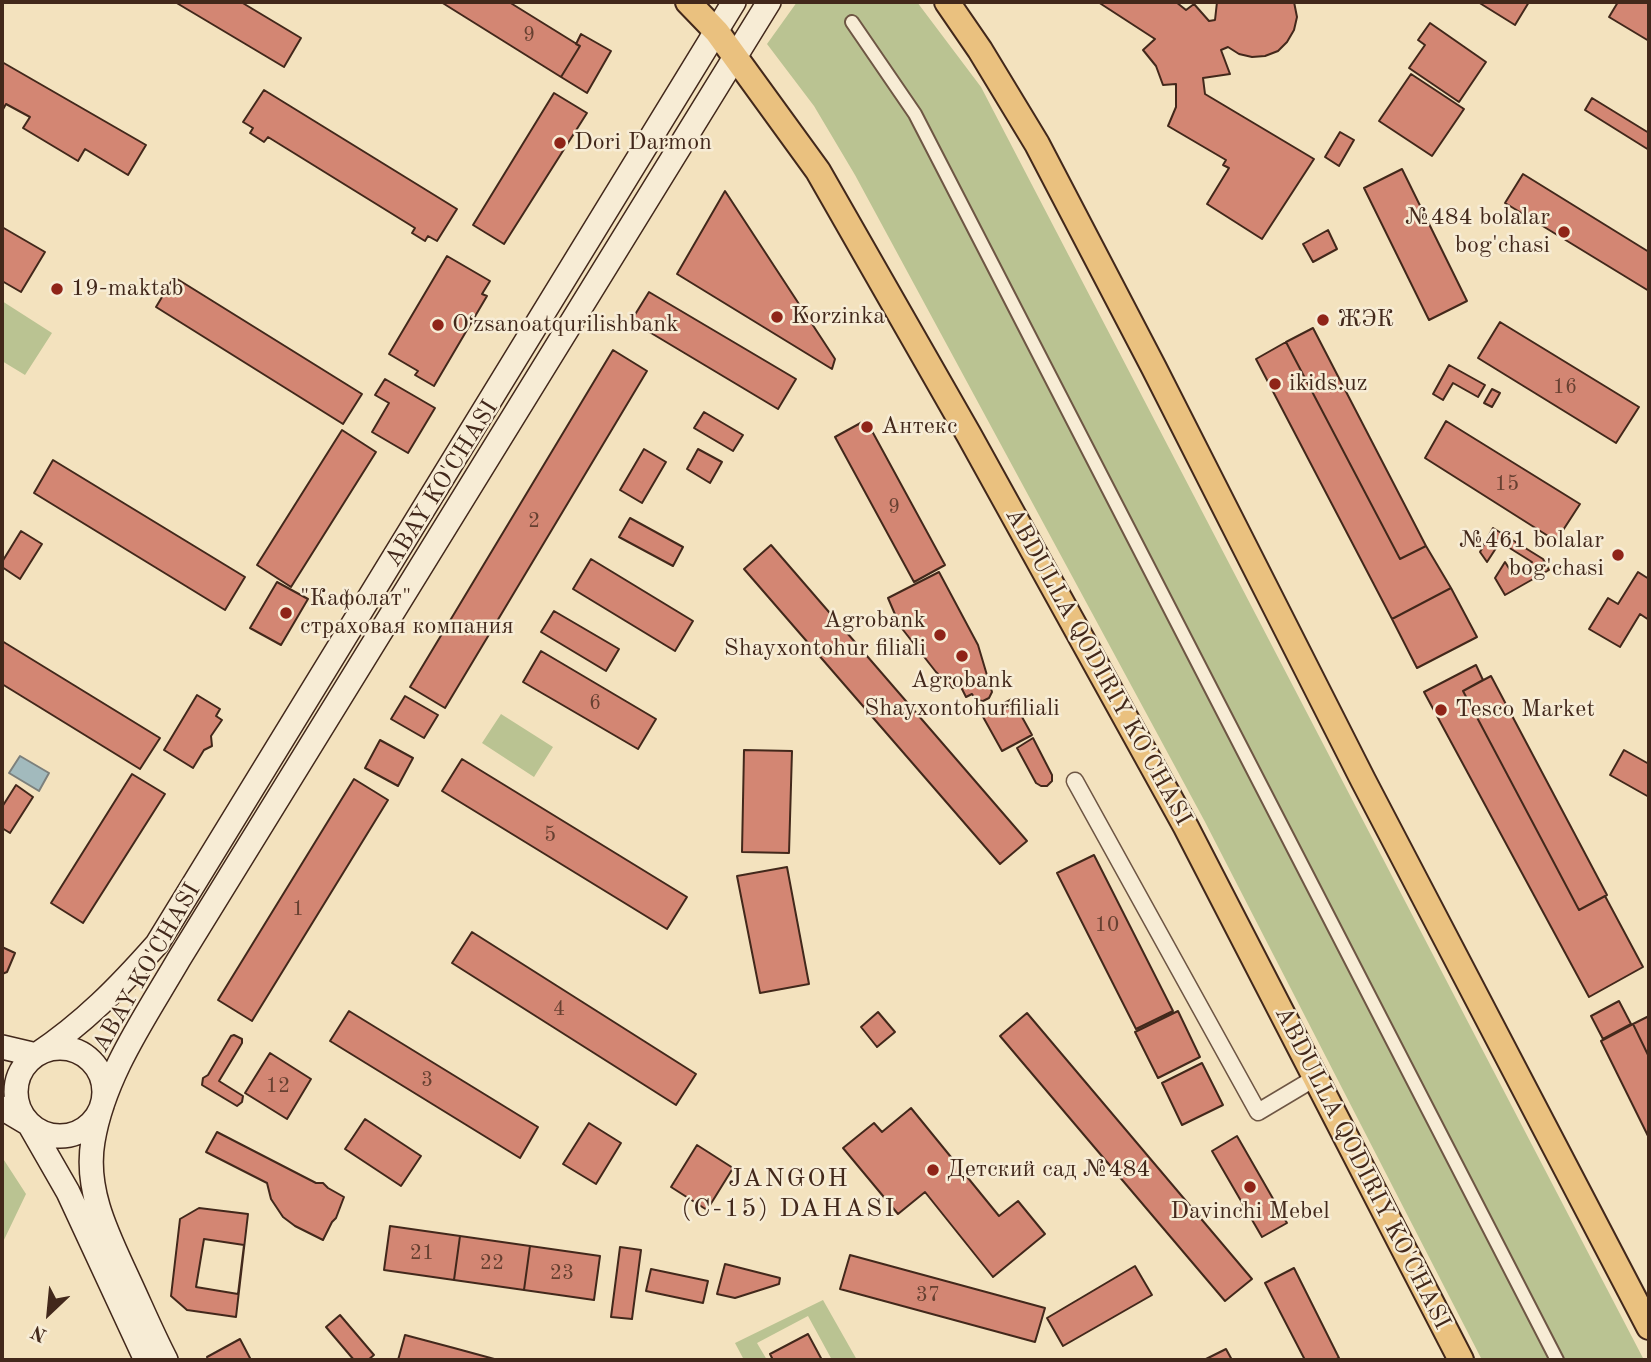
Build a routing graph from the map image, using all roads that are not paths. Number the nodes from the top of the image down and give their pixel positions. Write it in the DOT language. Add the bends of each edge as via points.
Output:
graph roads {
  1 [pos="688,2"];
  2 [pos="734,2"];
  3 [pos="769,2"];
  4 [pos="947,2"];
  5 [pos="852,22"];
  6 [pos="717,32"];
  7 [pos="735,56"];
  8 [pos="311,693"];
  9 [pos="337,705"];
  10 [pos="1075,781"];
  11 [pos="2,1048"];
  12 [pos="36,1055"];
  13 [pos="1315,1078"];
  14 [pos="103,1105"];
  15 [pos="2,1108"];
  16 [pos="29,1124"];
  17 [pos="1649,1326"];
  18 [pos="146,1360"];
  19 [pos="166,1360"];
  20 [pos="1461,1360"];
  21 [pos="1557,1360"];
  1 -- 6 [label="main road, ABDULLA QODIRIY KO'CHASI"];
  2 -- 6 [label="main road, ABAY KO'CHASI"];
  3 -- 7 [label="main road, ABAY KO'CHASI"];
  4 -- 17 [label="main road" via="1043,156"];
  5 -- 21 [label="street" via="915,114"];
  6 -- 7 [label="main road, ABDULLA QODIRIY KO'CHASI"];
  6 -- 8 [label="main road, ABAY KO'CHASI"];
  7 -- 9 [label="main road, ABAY KO'CHASI"];
  7 -- 13 [label="main road, ABDULLA QODIRIY KO'CHASI" via="818,172 970,435 1186,827"];
  8 -- 9 [label="main road"];
  8 -- 12 [label="main road, ABAY KO'CHASI" via="157,944 97,1009"];
  9 -- 14 [label="main road, ABAY KO'CHASI" via="144,1019"];
  10 -- 13 [label="street" via="1258,1112"];
  11 -- 12 [label="main road"];
  12 -- 14 [label="main road" via="65,1048 93,1062 105,1090"];
  12 -- 16 [label="main road" via="26,1063 15,1088 20,1114"];
  13 -- 20 [label="main road, ABDULLA QODIRIY KO'CHASI"];
  14 -- 16 [label="main road" via="96,1119 71,1136 41,1133"];
  14 -- 19 [label="main road" via="93,1142 98,1207"];
  15 -- 16 [label="main road"];
  16 -- 18 [label="main road" via="68,1192"];
}
